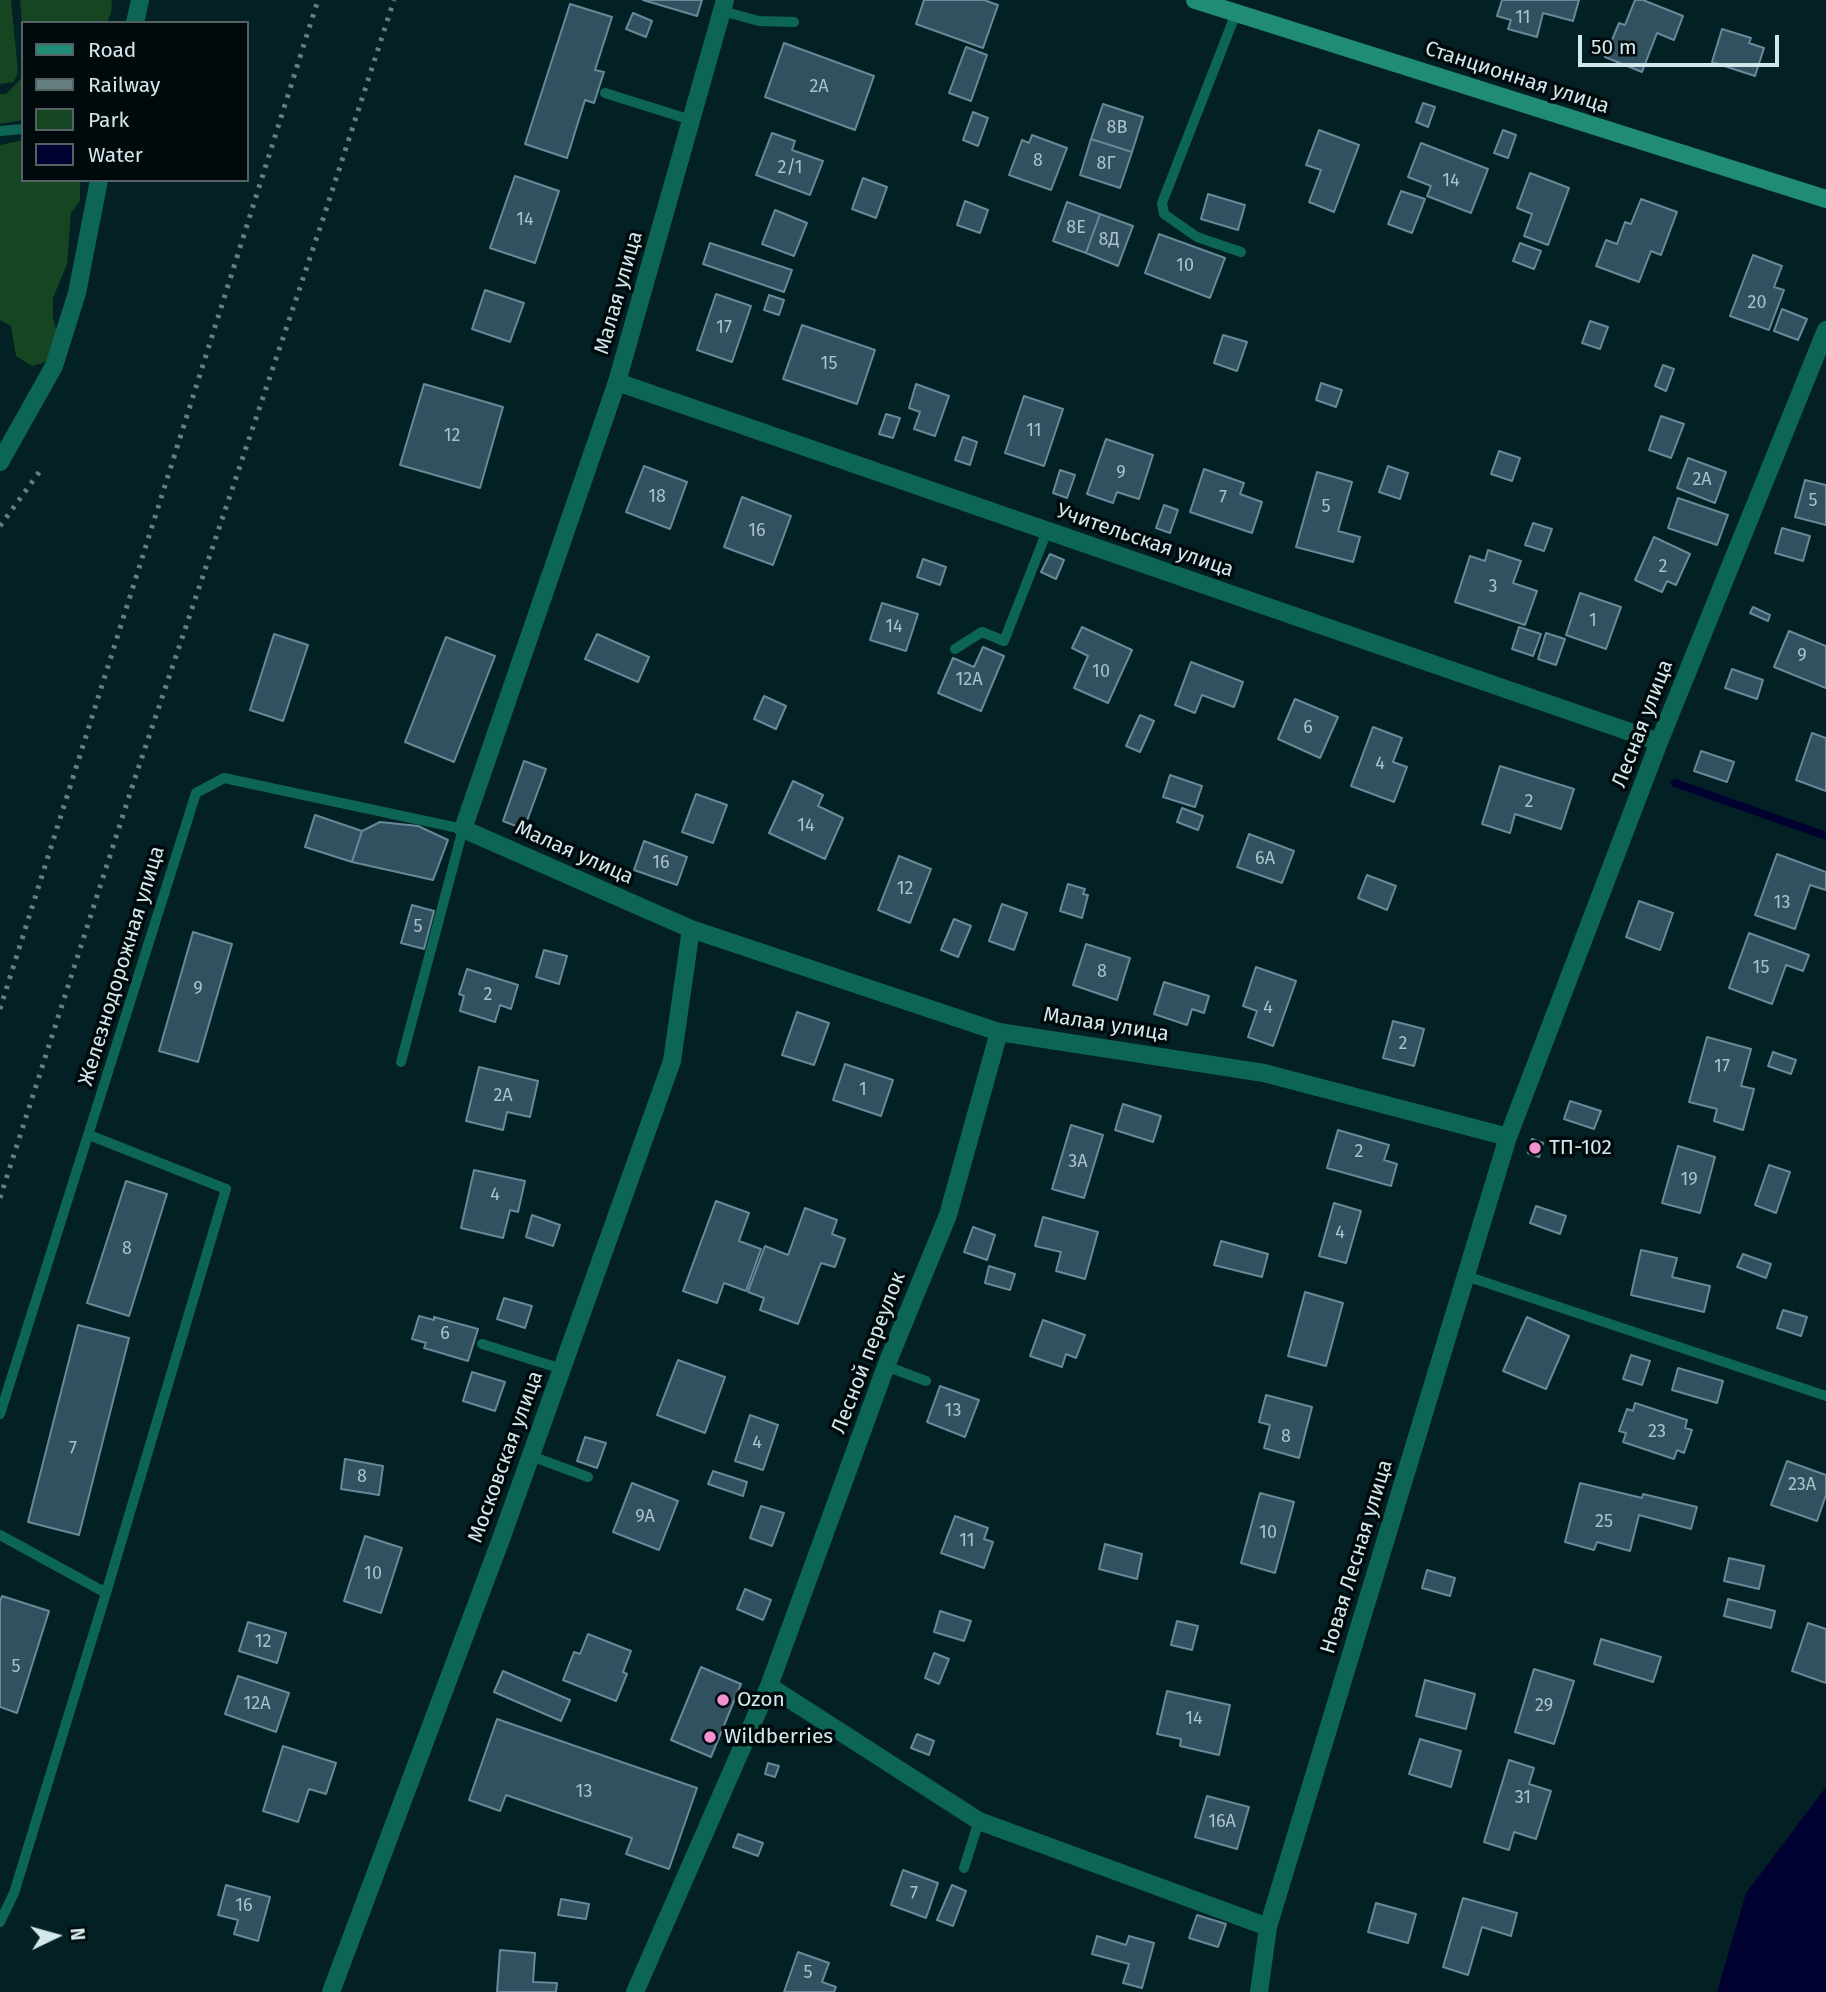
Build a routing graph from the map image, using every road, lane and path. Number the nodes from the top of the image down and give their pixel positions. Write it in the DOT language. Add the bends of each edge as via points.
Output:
graph roads {
  1 [pos="140,0"];
  2 [pos="1195,0"];
  3 [pos="723,5"];
  4 [pos="1236,13"];
  5 [pos="135,21"];
  6 [pos="794,22"];
  7 [pos="605,93"];
  8 [pos="691,120"];
  9 [pos="21,129"];
  10 [pos="0,131"];
  11 [pos="99,182"];
  12 [pos="1826,199"];
  13 [pos="1241,252"];
  14 [pos="1826,330"];
  15 [pos="617,382"];
  16 [pos="0,462"];
  17 [pos="1047,531"];
  18 [pos="955,649"];
  19 [pos="1659,742"];
  20 [pos="463,829"];
  21 [pos="691,929"];
  22 [pos="999,1032"];
  23 [pos="401,1062"];
  24 [pos="89,1135"];
  25 [pos="1508,1137"];
  26 [pos="1466,1276"];
  27 [pos="482,1344"];
  28 [pos="887,1366"];
  29 [pos="562,1369"];
  30 [pos="926,1381"];
  31 [pos="1826,1396"];
  32 [pos="0,1413"];
  33 [pos="531,1455"];
  34 [pos="588,1477"];
  35 [pos="0,1535"];
  36 [pos="106,1593"];
  37 [pos="769,1686"];
  38 [pos="979,1821"];
  39 [pos="964,1868"];
  40 [pos="0,1922"];
  41 [pos="1268,1927"];
  42 [pos="331,1992"];
  43 [pos="635,1992"];
  44 [pos="1259,1992"];
  1 -- 5 [label="street"];
  2 -- 4 [label="main road, Станционная улица"];
  3 -- 6 [label="lane" via="759,21"];
  3 -- 8 [label="street, Малая улица"];
  4 -- 12 [label="main road, Станционная улица"];
  4 -- 13 [label="lane" via="1162,203 1164,214 1197,237"];
  7 -- 8 [label="lane"];
  8 -- 15 [label="street, Малая улица"];
  9 -- 10 [label="lane"];
  11 -- 16 [label="street" via="77,293 54,366"];
  14 -- 19 [label="street, Лесная улица"];
  15 -- 17 [label="street, Учительская улица"];
  15 -- 20 [label="street, Малая улица"];
  17 -- 18 [label="lane" via="1004,641 982,632"];
  17 -- 19 [label="street, Учительская улица"];
  19 -- 25 [label="street, Лесная улица"];
  20 -- 21 [label="street, Малая улица"];
  20 -- 23 [label="lane"];
  20 -- 24 [label="lane, Железнодорожная улица" via="224,778 195,793"];
  21 -- 22 [label="street, Малая улица"];
  21 -- 29 [label="street, Московская улица" via="672,1061"];
  22 -- 25 [label="street, Малая улица" via="1264,1073"];
  22 -- 28 [label="street, Лесной переулок" via="948,1215"];
  24 -- 32 [label="lane, Железнодорожная улица"];
  24 -- 36 [label="lane" via="226,1189"];
  25 -- 26 [label="street, Новая Лесная улица"];
  26 -- 31 [label="lane"];
  26 -- 41 [label="street, Новая Лесная улица"];
  27 -- 29 [label="lane"];
  28 -- 30 [label="lane"];
  28 -- 37 [label="street, Лесной переулок"];
  29 -- 33 [label="street, Московская улица"];
  33 -- 34 [label="lane"];
  33 -- 42 [label="street, Московская улица"];
  35 -- 36 [label="lane"];
  36 -- 40 [label="lane" via="14,1893"];
  37 -- 38 [label="street"];
  37 -- 43 [label="street, Лесной переулок"];
  38 -- 39 [label="lane"];
  38 -- 41 [label="street"];
  41 -- 44 [label="street, Новая Лесная улица"];
}
